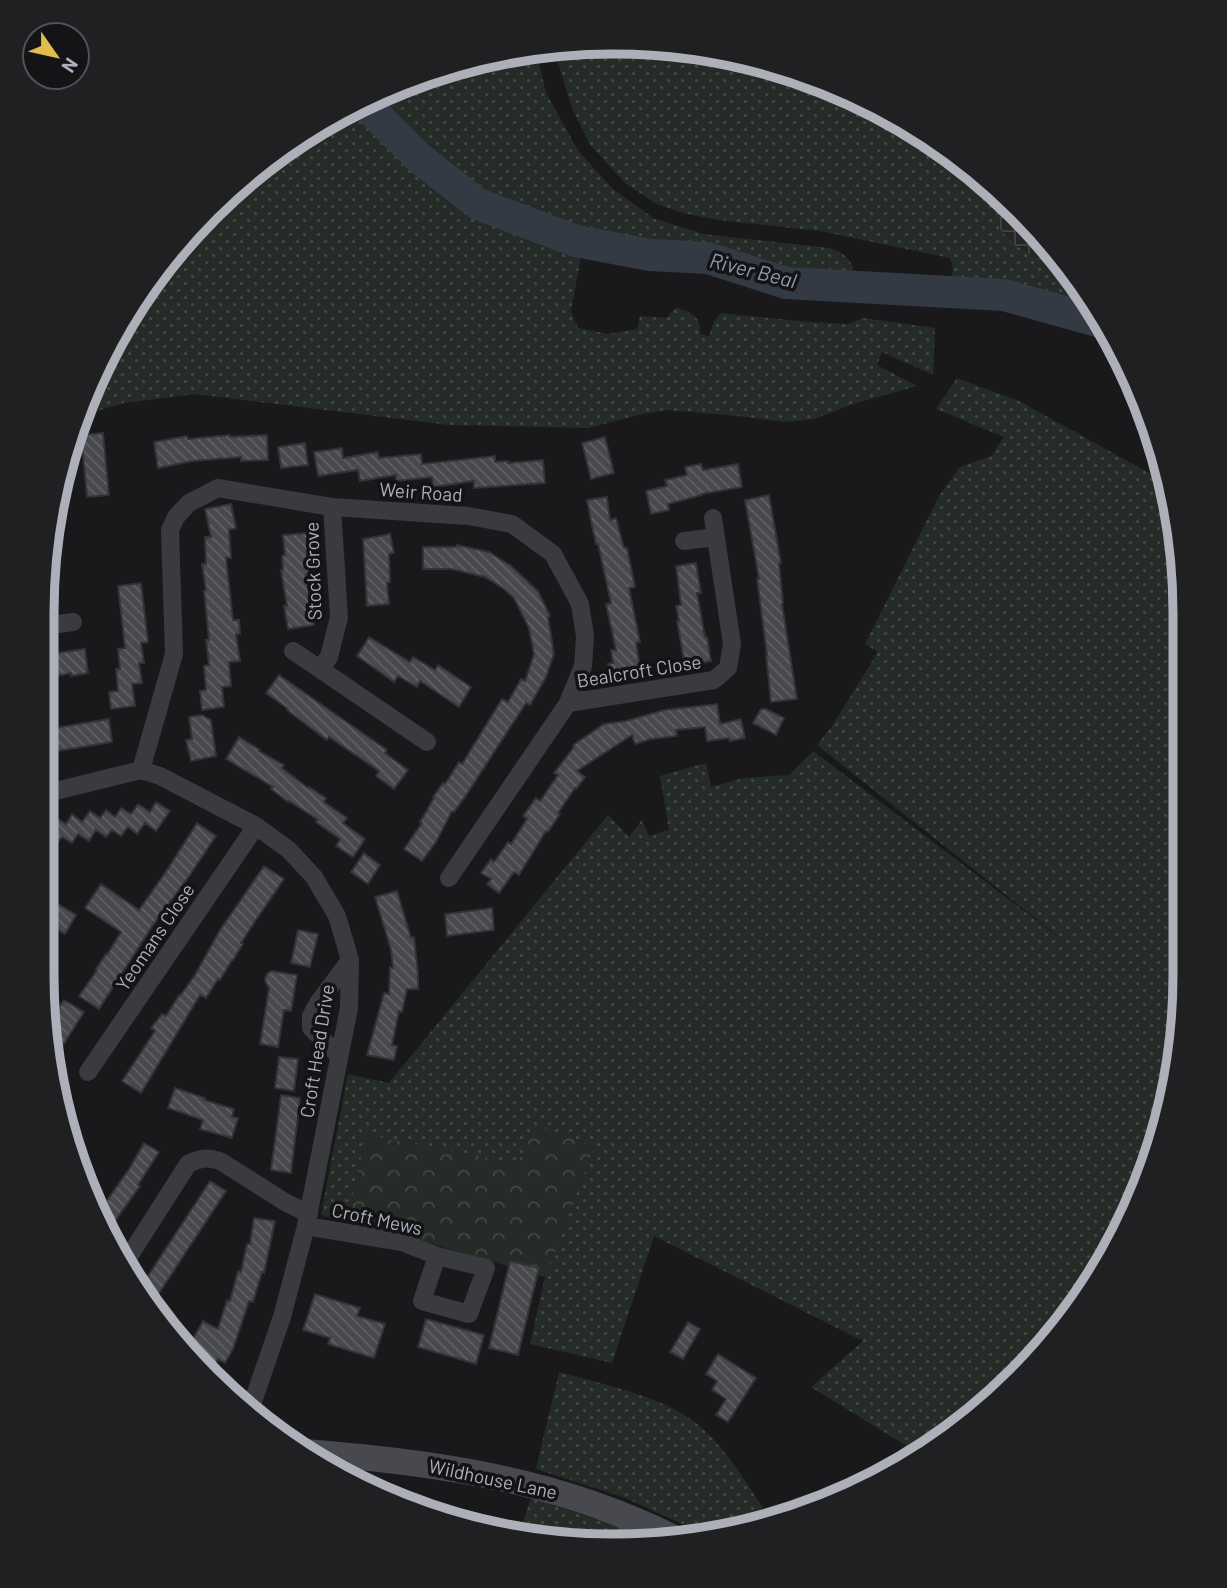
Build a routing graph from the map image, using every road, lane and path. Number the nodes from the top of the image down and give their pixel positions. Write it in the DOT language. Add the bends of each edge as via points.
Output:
graph roads {
  1 [pos="332,507"];
  2 [pos="713,518"];
  3 [pos="716,537"];
  4 [pos="684,541"];
  5 [pos="73,622"];
  6 [pos="54,625"];
  7 [pos="293,651"];
  8 [pos="320,670"];
  9 [pos="568,703"];
  10 [pos="427,742"];
  11 [pos="141,770"];
  12 [pos="54,791"];
  13 [pos="256,826"];
  14 [pos="449,878"];
  15 [pos="350,960"];
  16 [pos="339,1056"];
  17 [pos="88,1072"];
  18 [pos="308,1220"];
  19 [pos="130,1255"];
  20 [pos="437,1255"];
  21 [pos="253,1402"];
  22 [pos="324,1453"];
  23 [pos="661,1532"];
  1 -- 8 [label="street, Stock Grove" via="339,618 329,657"];
  1 -- 9 [label="street, Weir Road" via="468,516 512,524 553,554 580,604 585,636 583,666"];
  1 -- 11 [label="street, Weir Road" via="218,488 189,503 176,517 170,530 174,654"];
  2 -- 3 [label="street, Bealcroft Close"];
  3 -- 4 [label="street"];
  3 -- 9 [label="street, Bealcroft Close" via="732,644 728,668 715,680"];
  5 -- 6 [label="street"];
  7 -- 8 [label="street"];
  8 -- 10 [label="street"];
  9 -- 14 [label="street, Weir Road"];
  11 -- 12 [label="street"];
  11 -- 13 [label="street, Croft Head Drive"];
  13 -- 15 [label="street, Croft Head Drive" via="289,850 314,877 337,916"];
  13 -- 17 [label="street, Yeomans Close"];
  15 -- 16 [label="street, Croft Head Drive" via="349,1008"];
  15 -- 16 [label="street" via="312,1016 311,1028"];
  16 -- 18 [label="street, Croft Head Drive"];
  18 -- 19 [label="street, Croft Mews" via="220,1161 198,1159 188,1164"];
  18 -- 20 [label="street, Croft Mews"];
  18 -- 21 [label="street, Croft Head Drive"];
  22 -- 23 [label="main road, Wildhouse Lane" via="459,1469 537,1485"];
}
